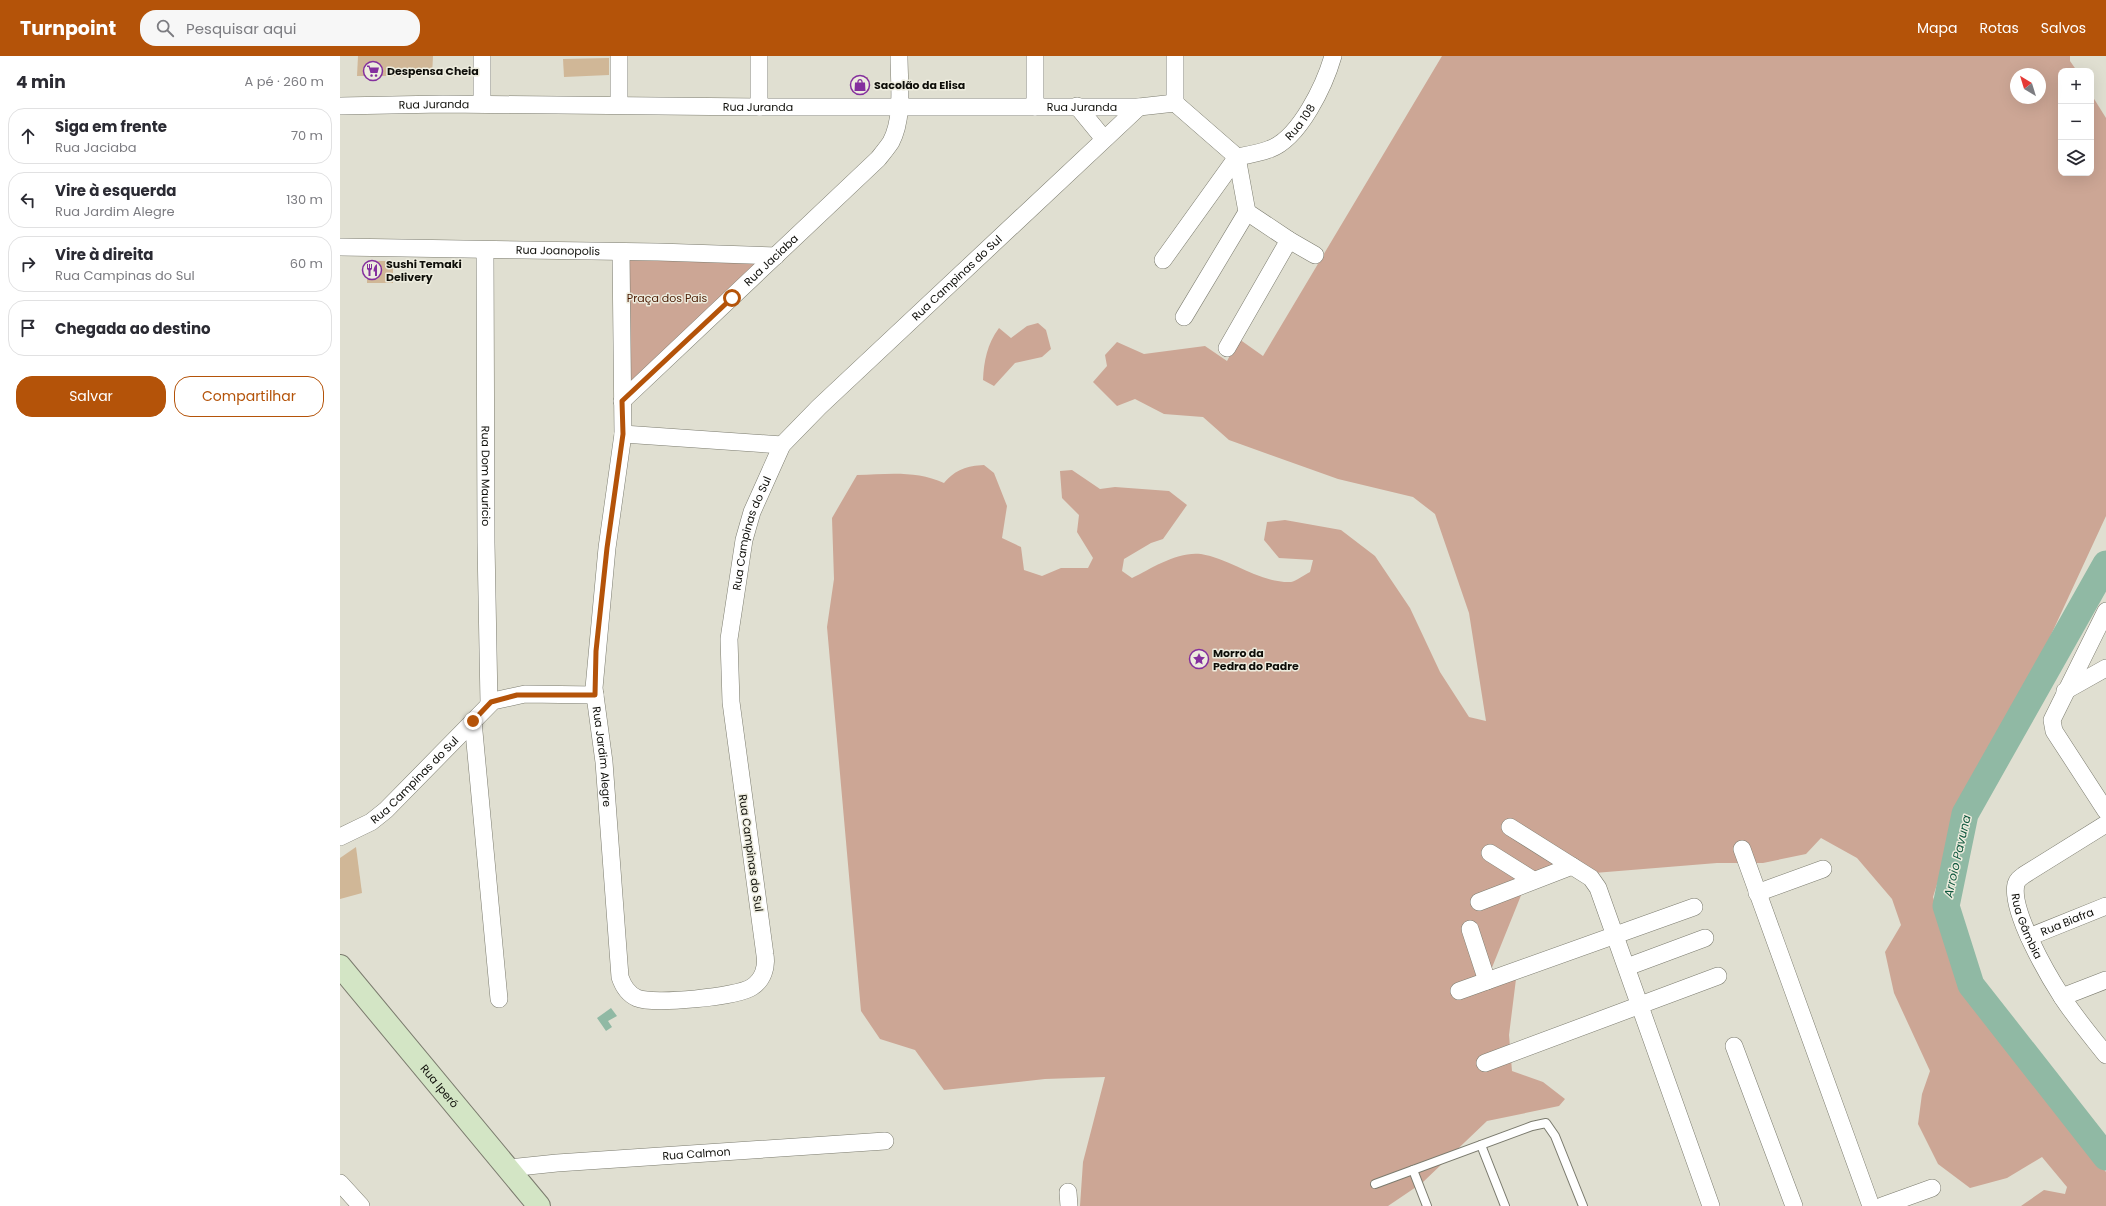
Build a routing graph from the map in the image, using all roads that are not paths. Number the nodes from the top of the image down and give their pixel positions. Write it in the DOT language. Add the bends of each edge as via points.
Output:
graph roads {
  1 [pos="482,56"];
  2 [pos="619,56"];
  3 [pos="759,56"];
  4 [pos="899,56"];
  5 [pos="1035,56"];
  6 [pos="1175,56"];
  7 [pos="1333,56"];
  8 [pos="1176,103"];
  9 [pos="482,104"];
  10 [pos="619,104"];
  11 [pos="340,106"];
  12 [pos="1077,106"];
  13 [pos="759,107"];
  14 [pos="899,107"];
  15 [pos="1035,107"];
  16 [pos="1139,107"];
  17 [pos="1104,139"];
  18 [pos="1237,157"];
  19 [pos="1247,212"];
  20 [pos="1289,240"];
  21 [pos="340,247"];
  22 [pos="485,250"];
  23 [pos="621,252"];
  24 [pos="1315,255"];
  25 [pos="776,256"];
  26 [pos="1163,260"];
  27 [pos="1184,317"];
  28 [pos="1226,348"];
  29 [pos="622,401"];
  30 [pos="623,434"];
  31 [pos="782,445"];
  32 [pos="2106,611"];
  33 [pos="2106,668"];
  34 [pos="2065,690"];
  35 [pos="595,695"];
  36 [pos="489,703"];
  37 [pos="473,721"];
  38 [pos="2106,811"];
  39 [pos="2106,824"];
  40 [pos="1510,827"];
  41 [pos="340,837"];
  42 [pos="1742,849"];
  43 [pos="1490,853"];
  44 [pos="1572,866"];
  45 [pos="1822,869"];
  46 [pos="1533,880"];
  47 [pos="1757,893"];
  48 [pos="1479,902"];
  49 [pos="2106,906"];
  50 [pos="1694,907"];
  51 [pos="1470,929"];
  52 [pos="1614,934"];
  53 [pos="2029,937"];
  54 [pos="1705,938"];
  55 [pos="340,966"];
  56 [pos="1627,967"];
  57 [pos="1718,976"];
  58 [pos="2106,980"];
  59 [pos="1487,981"];
  60 [pos="1459,991"];
  61 [pos="632,996"];
  62 [pos="2062,997"];
  63 [pos="499,999"];
  64 [pos="1640,1005"];
  65 [pos="1734,1046"];
  66 [pos="2106,1055"];
  67 [pos="1485,1063"];
  68 [pos="885,1141"];
  69 [pos="1481,1145"];
  70 [pos="509,1168"];
  71 [pos="1413,1170"];
  72 [pos="340,1183"];
  73 [pos="1375,1184"];
  74 [pos="1932,1188"];
  75 [pos="361,1206"];
  76 [pos="539,1206"];
  77 [pos="1427,1206"];
  78 [pos="1505,1206"];
  79 [pos="1583,1206"];
  80 [pos="1711,1206"];
  81 [pos="1794,1206"];
  82 [pos="1871,1206"];
  83 [pos="1882,1206"];
  1 -- 9 [label="street"];
  2 -- 10 [label="street"];
  3 -- 13 [label="street"];
  4 -- 14 [label="street, Rua Jaciaba"];
  5 -- 15 [label="street"];
  6 -- 8 [label="street"];
  7 -- 18 [label="street, Rua 108" via="1320,90 1291,133 1271,149"];
  8 -- 16 [label="street, Rua Juranda"];
  8 -- 18 [label="street"];
  9 -- 10 [label="street, Rua Juranda"];
  9 -- 11 [label="street, Rua Juranda"];
  10 -- 13 [label="street, Rua Juranda"];
  12 -- 15 [label="street, Rua Juranda"];
  12 -- 16 [label="street, Rua Juranda"];
  12 -- 17 [label="street"];
  13 -- 14 [label="street, Rua Juranda"];
  14 -- 15 [label="street, Rua Juranda"];
  14 -- 25 [label="street, Rua Jaciaba" via="891,142 878,159"];
  16 -- 17 [label="street, Rua Campinas do Sul"];
  17 -- 31 [label="street, Rua Campinas do Sul" via="853,374"];
  18 -- 19 [label="street"];
  18 -- 26 [label="street"];
  19 -- 20 [label="street"];
  19 -- 27 [label="street"];
  20 -- 24 [label="street"];
  20 -- 28 [label="street"];
  21 -- 22 [label="street, Rua Joanopolis"];
  22 -- 23 [label="street, Rua Joanopolis"];
  22 -- 36 [label="street, Rua Dom Mauricio"];
  23 -- 25 [label="street, Rua Joanopolis"];
  23 -- 29 [label="street, Rua Jardim Alegre"];
  25 -- 29 [label="street, Rua Jaciaba"];
  29 -- 30 [label="street, Rua Jardim Alegre"];
  30 -- 31 [label="street"];
  30 -- 35 [label="street, Rua Jardim Alegre" via="607,548 596,651"];
  31 -- 61 [label="street, Rua Campinas do Sul" via="762,485 747,526 730,639 731,702 765,955 764,972 752,988 735,993 663,1002"];
  32 -- 34 [label="street"];
  33 -- 34 [label="street"];
  34 -- 38 [label="street" via="2053,715 2054,731"];
  35 -- 36 [label="street" via="525,694"];
  35 -- 61 [label="street, Rua Jardim Alegre" via="613,860 618,962 622,984"];
  36 -- 37 [label="street, Rua Campinas do Sul"];
  37 -- 41 [label="street, Rua Campinas do Sul" via="386,810 371,822"];
  37 -- 63 [label="street"];
  39 -- 53 [label="street, Rua Gâmbia" via="2018,880 2016,892"];
  40 -- 44 [label="street"];
  42 -- 47 [label="street"];
  43 -- 46 [label="street"];
  44 -- 46 [label="street"];
  44 -- 52 [label="street" via="1591,878 1598,888"];
  45 -- 47 [label="street"];
  46 -- 48 [label="street"];
  47 -- 82 [label="street"];
  49 -- 53 [label="street, Rua Biafra"];
  50 -- 52 [label="street"];
  51 -- 59 [label="street"];
  52 -- 56 [label="street"];
  52 -- 59 [label="street"];
  53 -- 62 [label="street, Rua Gâmbia"];
  54 -- 56 [label="street"];
  55 -- 70 [label="street, Rua Iperó"];
  56 -- 64 [label="street"];
  57 -- 64 [label="street"];
  58 -- 62 [label="street"];
  59 -- 60 [label="street"];
  62 -- 66 [label="street, Rua Gâmbia"];
  64 -- 67 [label="street"];
  64 -- 80 [label="street"];
  65 -- 81 [label="street"];
  68 -- 70 [label="street, Rua Calmon"];
  69 -- 71 [label="lane"];
  69 -- 78 [label="lane"];
  69 -- 79 [label="lane" via="1546,1123 1555,1136"];
  70 -- 76 [label="street, Rua Iperó"];
  71 -- 73 [label="lane"];
  71 -- 77 [label="lane"];
  72 -- 75 [label="street"];
  74 -- 83 [label="street"];
}
